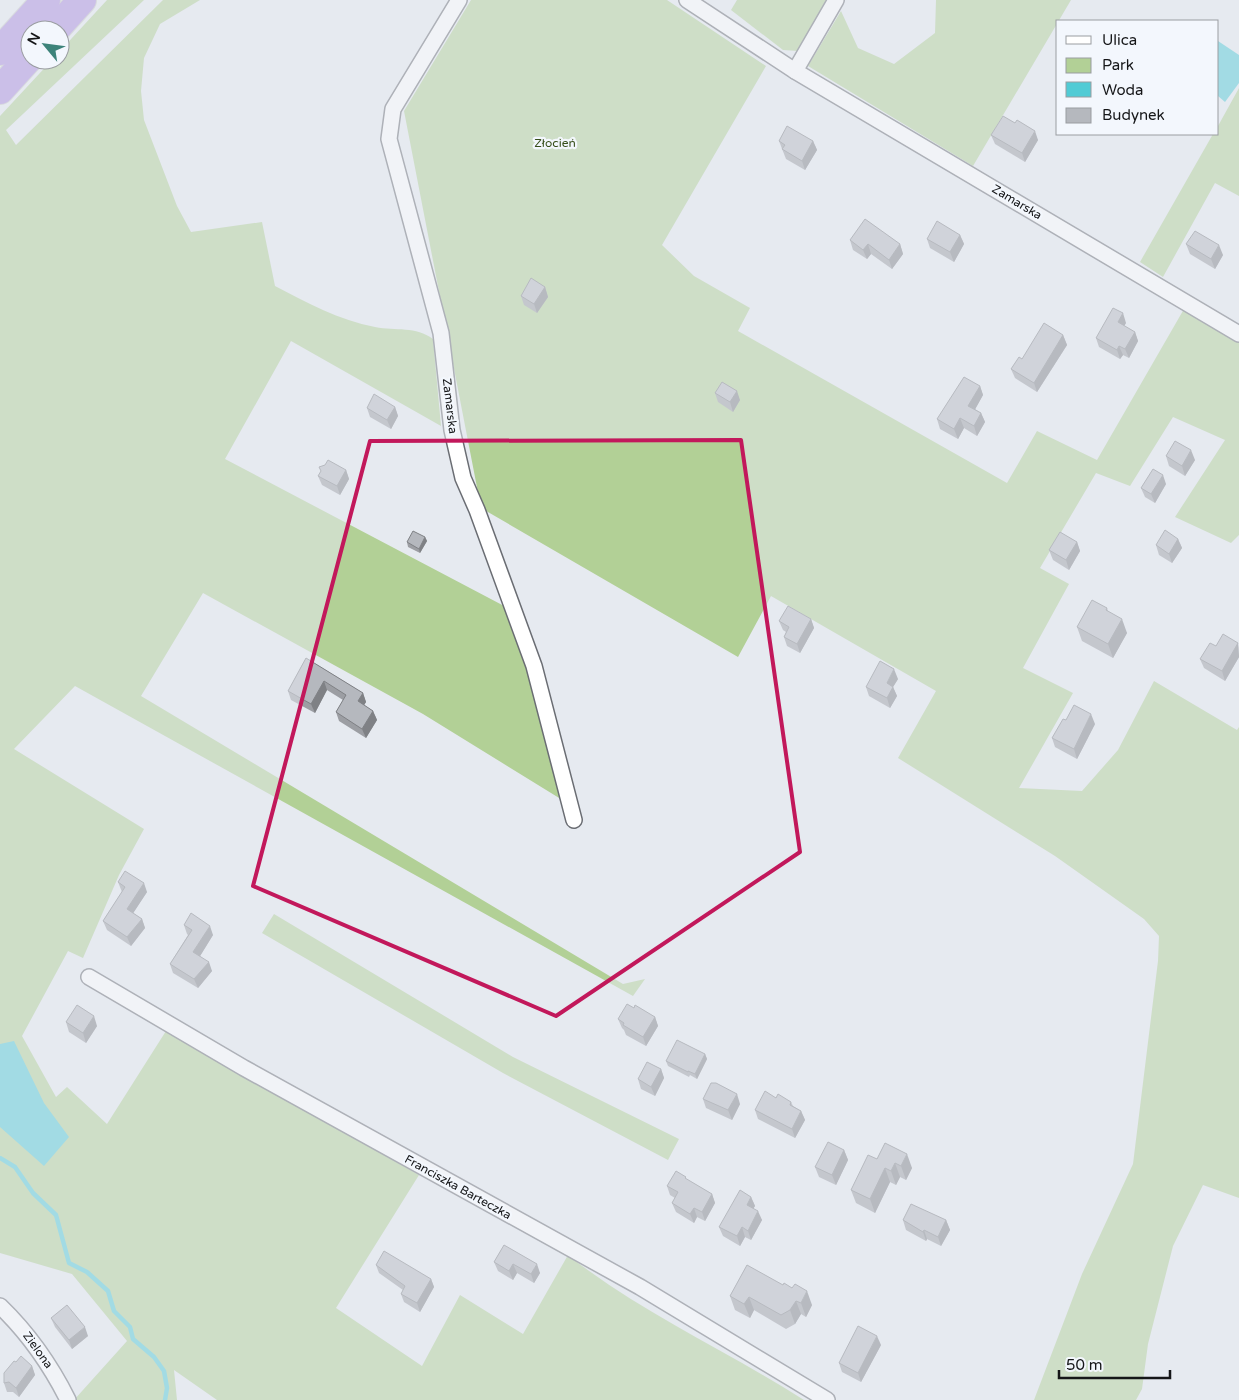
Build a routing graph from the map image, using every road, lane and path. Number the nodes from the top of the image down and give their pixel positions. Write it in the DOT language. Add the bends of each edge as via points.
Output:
graph roads {
  1 [pos="46,0"];
  2 [pos="82,0"];
  3 [pos="459,0"];
  4 [pos="687,0"];
  5 [pos="836,0"];
  6 [pos="64,20"];
  7 [pos="0,51"];
  8 [pos="20,68"];
  9 [pos="796,71"];
  10 [pos="0,90"];
  11 [pos="1239,334"];
  12 [pos="574,820"];
  13 [pos="89,977"];
  14 [pos="0,1306"];
  15 [pos="68,1400"];
  16 [pos="826,1400"];
  1 -- 7 [label="highway"];
  2 -- 6 [label="highway"];
  3 -- 12 [label="street, Zamarska" via="393,109 389,139 441,333 452,430 463,478 534,666"];
  4 -- 9 [label="street, Zamarska"];
  5 -- 9 [label="street"];
  8 -- 10 [label="highway"];
  9 -- 11 [label="street, Zamarska"];
  13 -- 16 [label="street, Franciszka Barteczka" via="252,1072 625,1278"];
  14 -- 15 [label="street, Zielona" via="24,1330 51,1366"];
}
